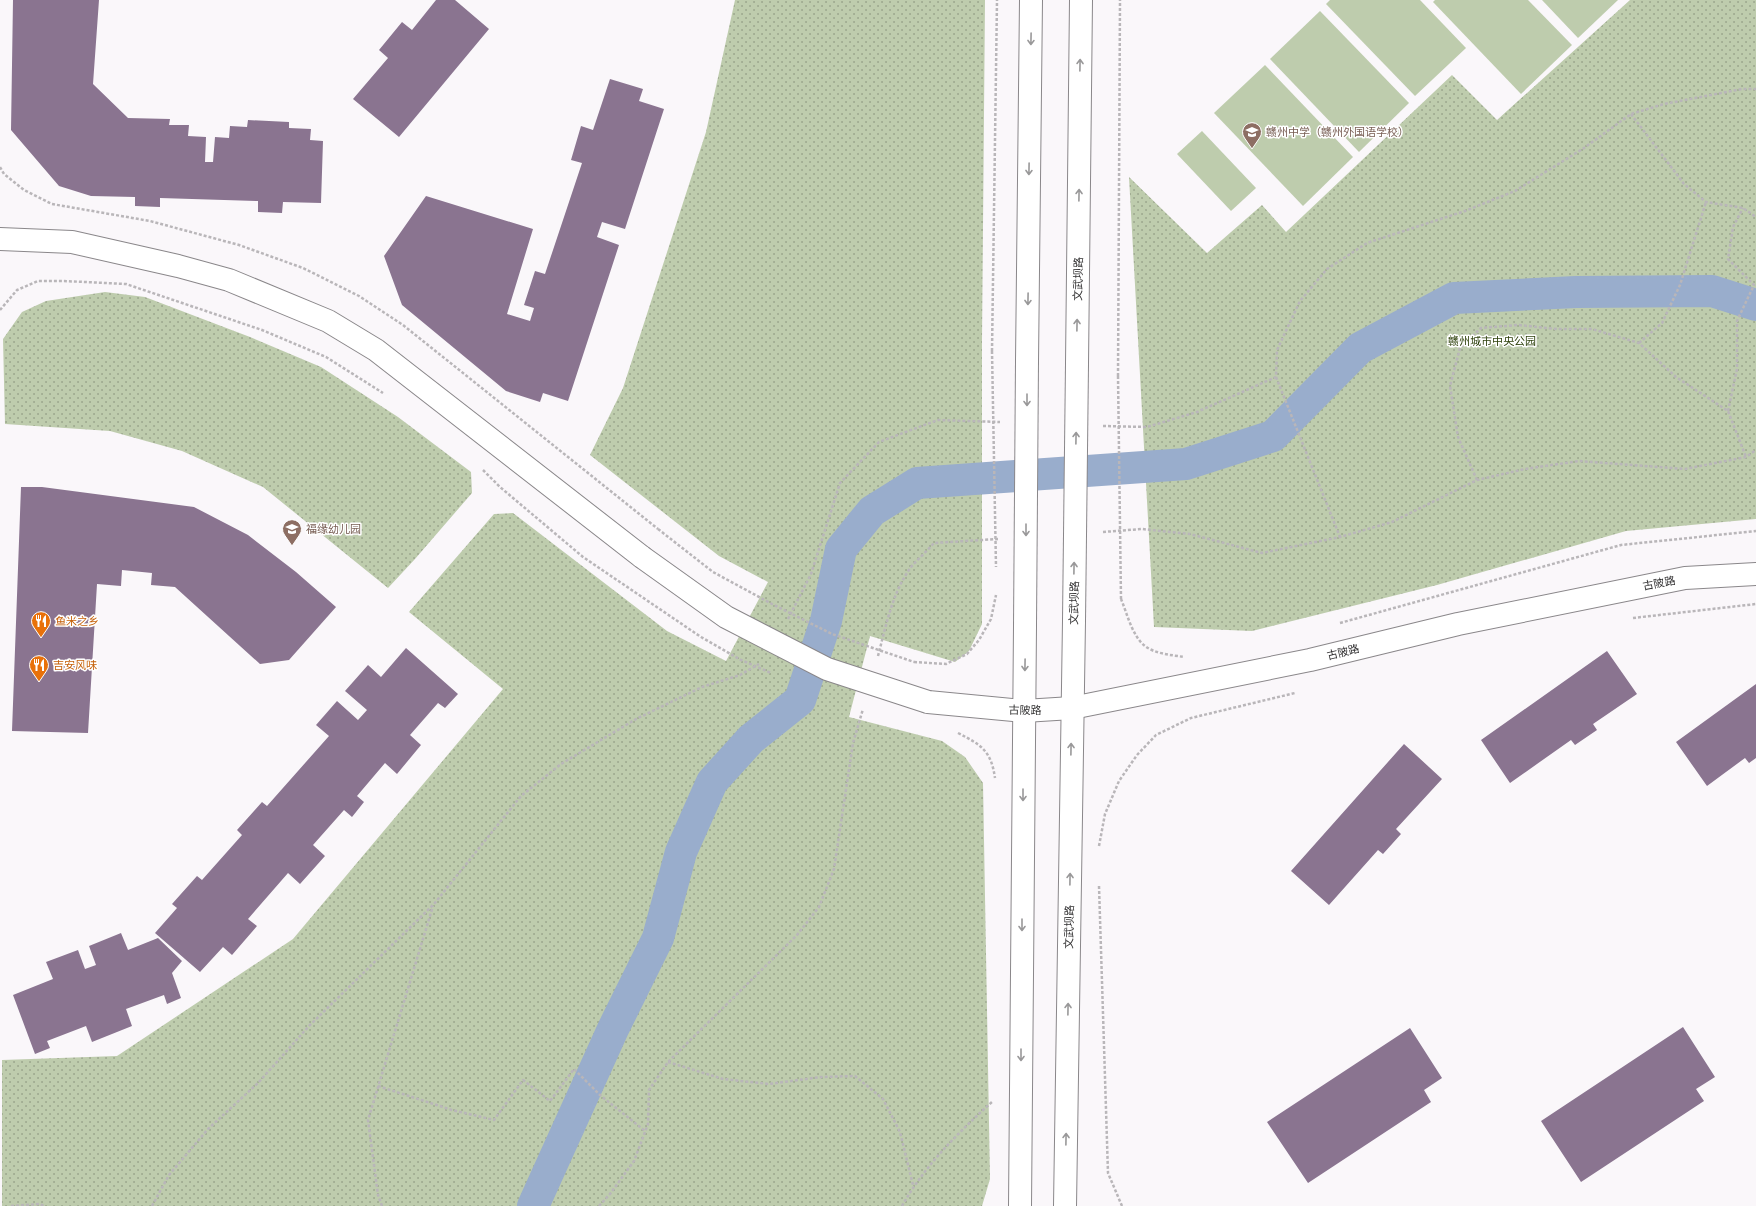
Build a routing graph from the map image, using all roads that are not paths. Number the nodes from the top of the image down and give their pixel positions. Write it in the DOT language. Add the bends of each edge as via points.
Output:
graph roads {
  1 [pos="1031,0"];
  2 [pos="1081,0"];
  3 [pos="0,239"];
  4 [pos="1756,574"];
  5 [pos="1072,708"];
  6 [pos="1024,711"];
  7 [pos="1065,1173"];
  8 [pos="1020,1206"];
  9 [pos="1065,1206"];
  10 [pos="1073,1206"];
  1 -- 6 [label="main road, one-way, bridge"];
  5 -- 2 [label="main road, 文武坝路, one-way, bridge"];
  3 -- 6 [label="main road, 古陂路, bridge" via="72,242 178,266 229,280 328,321 376,350 642,557 726,617 827,669 928,702"];
  4 -- 5 [label="main road, 古陂路" via="1685,578 1458,624 1310,660"];
  5 -- 6 [label="main road, 古陂路"];
  7 -- 5 [label="main road, 文武坝路, one-way"];
  6 -- 8 [label="main road, one-way"];
  7 -- 9 [label="main road, 文武坝路"];
  7 -- 10 [label="main road"];
}
